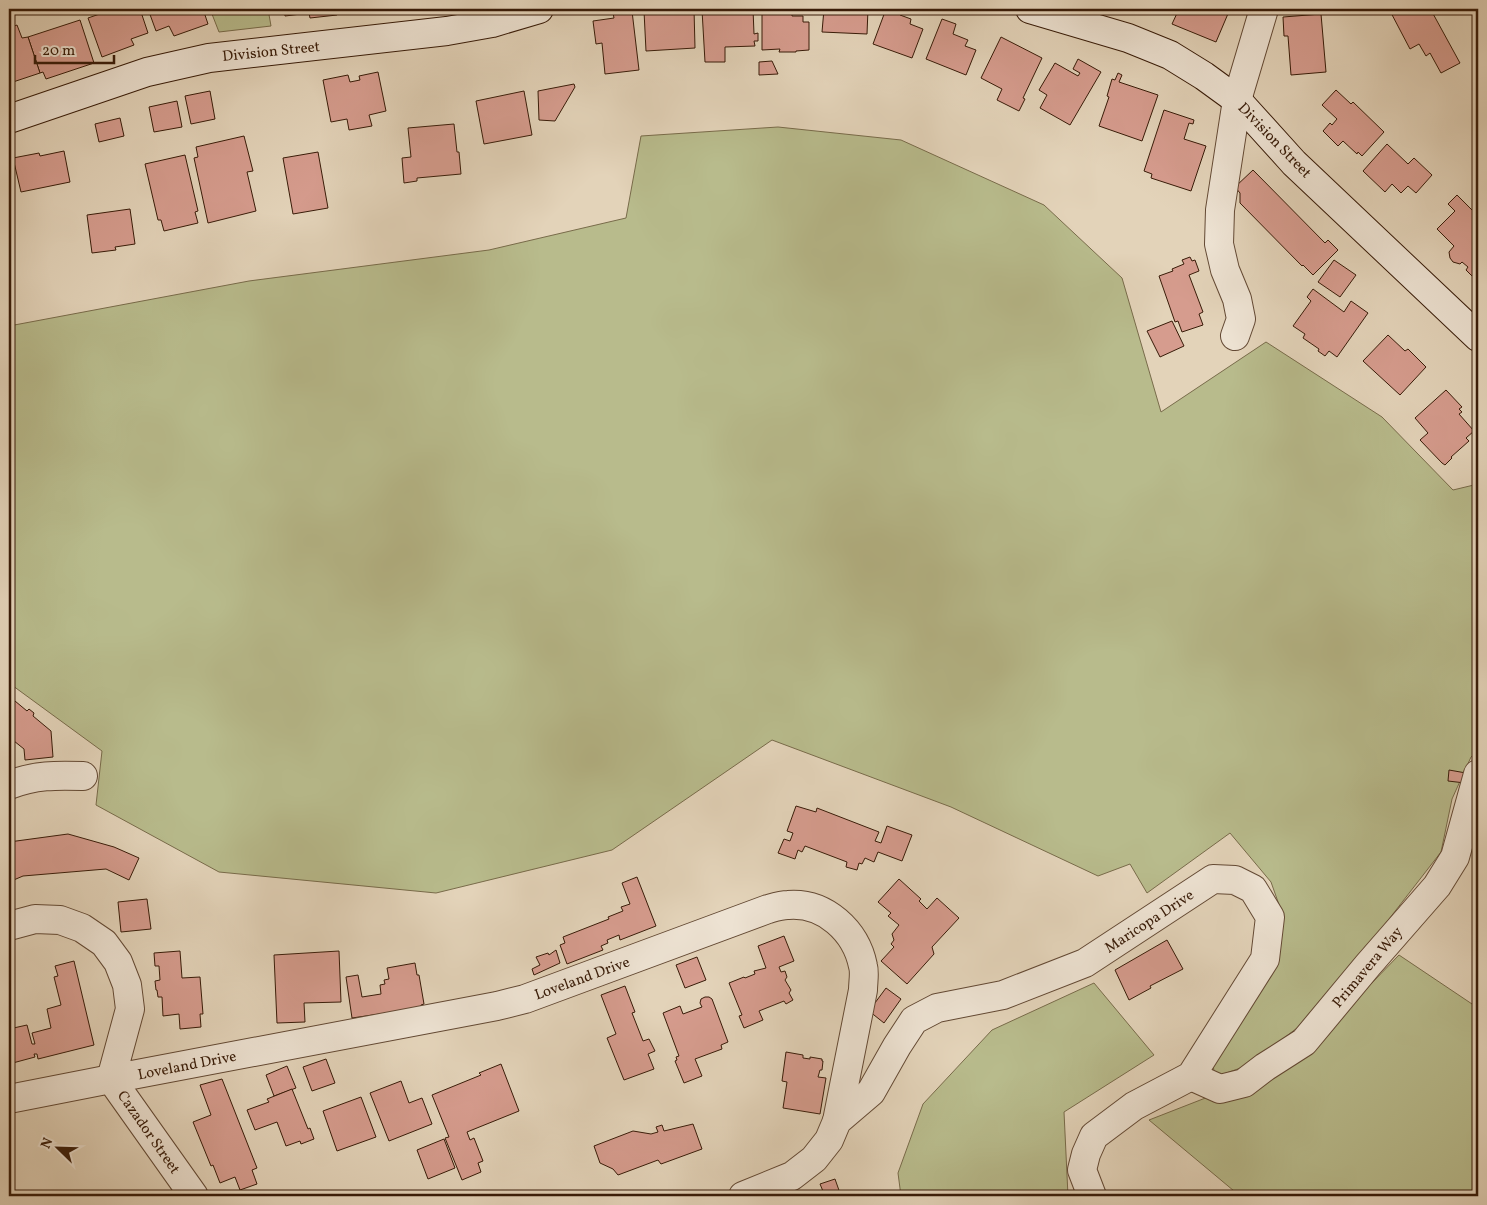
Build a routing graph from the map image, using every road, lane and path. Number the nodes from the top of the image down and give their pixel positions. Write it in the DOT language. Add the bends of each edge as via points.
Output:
graph roads {
  1 [pos="539,9"];
  2 [pos="1030,9"];
  3 [pos="1264,9"];
  4 [pos="1237,100"];
  5 [pos="9,120"];
  6 [pos="1235,336"];
  7 [pos="1478,337"];
  8 [pos="1478,774"];
  9 [pos="83,776"];
  10 [pos="9,785"];
  11 [pos="9,926"];
  12 [pos="1191,1076"];
  13 [pos="111,1079"];
  14 [pos="9,1099"];
  15 [pos="837,1121"];
  16 [pos="194,1196"];
  17 [pos="743,1196"];
  18 [pos="1092,1196"];
  1 -- 5 [label="street, Division Street" via="492,23 447,31 209,58 147,72"];
  2 -- 4 [label="street, Division Street" via="1128,38 1170,56"];
  3 -- 4 [label="street"];
  4 -- 6 [label="street" via="1220,210 1219,244 1242,319"];
  4 -- 7 [label="street, Division Street" via="1294,162"];
  8 -- 12 [label="street, Primavera Way" via="1455,857 1437,886 1304,1042 1244,1083 1220,1089"];
  9 -- 10 [label="street" via="50,775"];
  11 -- 13 [label="street" via="35,919 60,920 82,928 104,943 118,962 127,985 130,1009"];
  12 -- 15 [label="street, Maricopa Drive" via="1264,959 1270,917 1253,890 1235,880 1213,879 1085,963 1003,995 937,1008 914,1020 871,1092"];
  12 -- 18 [label="street" via="1134,1106 1094,1136 1082,1170"];
  13 -- 14 [label="street, Cazador Street"];
  13 -- 15 [label="street, Loveland Drive" via="525,999 768,909 807,906 828,914 845,928 858,947 864,968 863,990"];
  13 -- 16 [label="street, Cazador Street"];
  15 -- 17 [label="street, Maricopa Drive" via="829,1140 814,1159 792,1176"];
}
